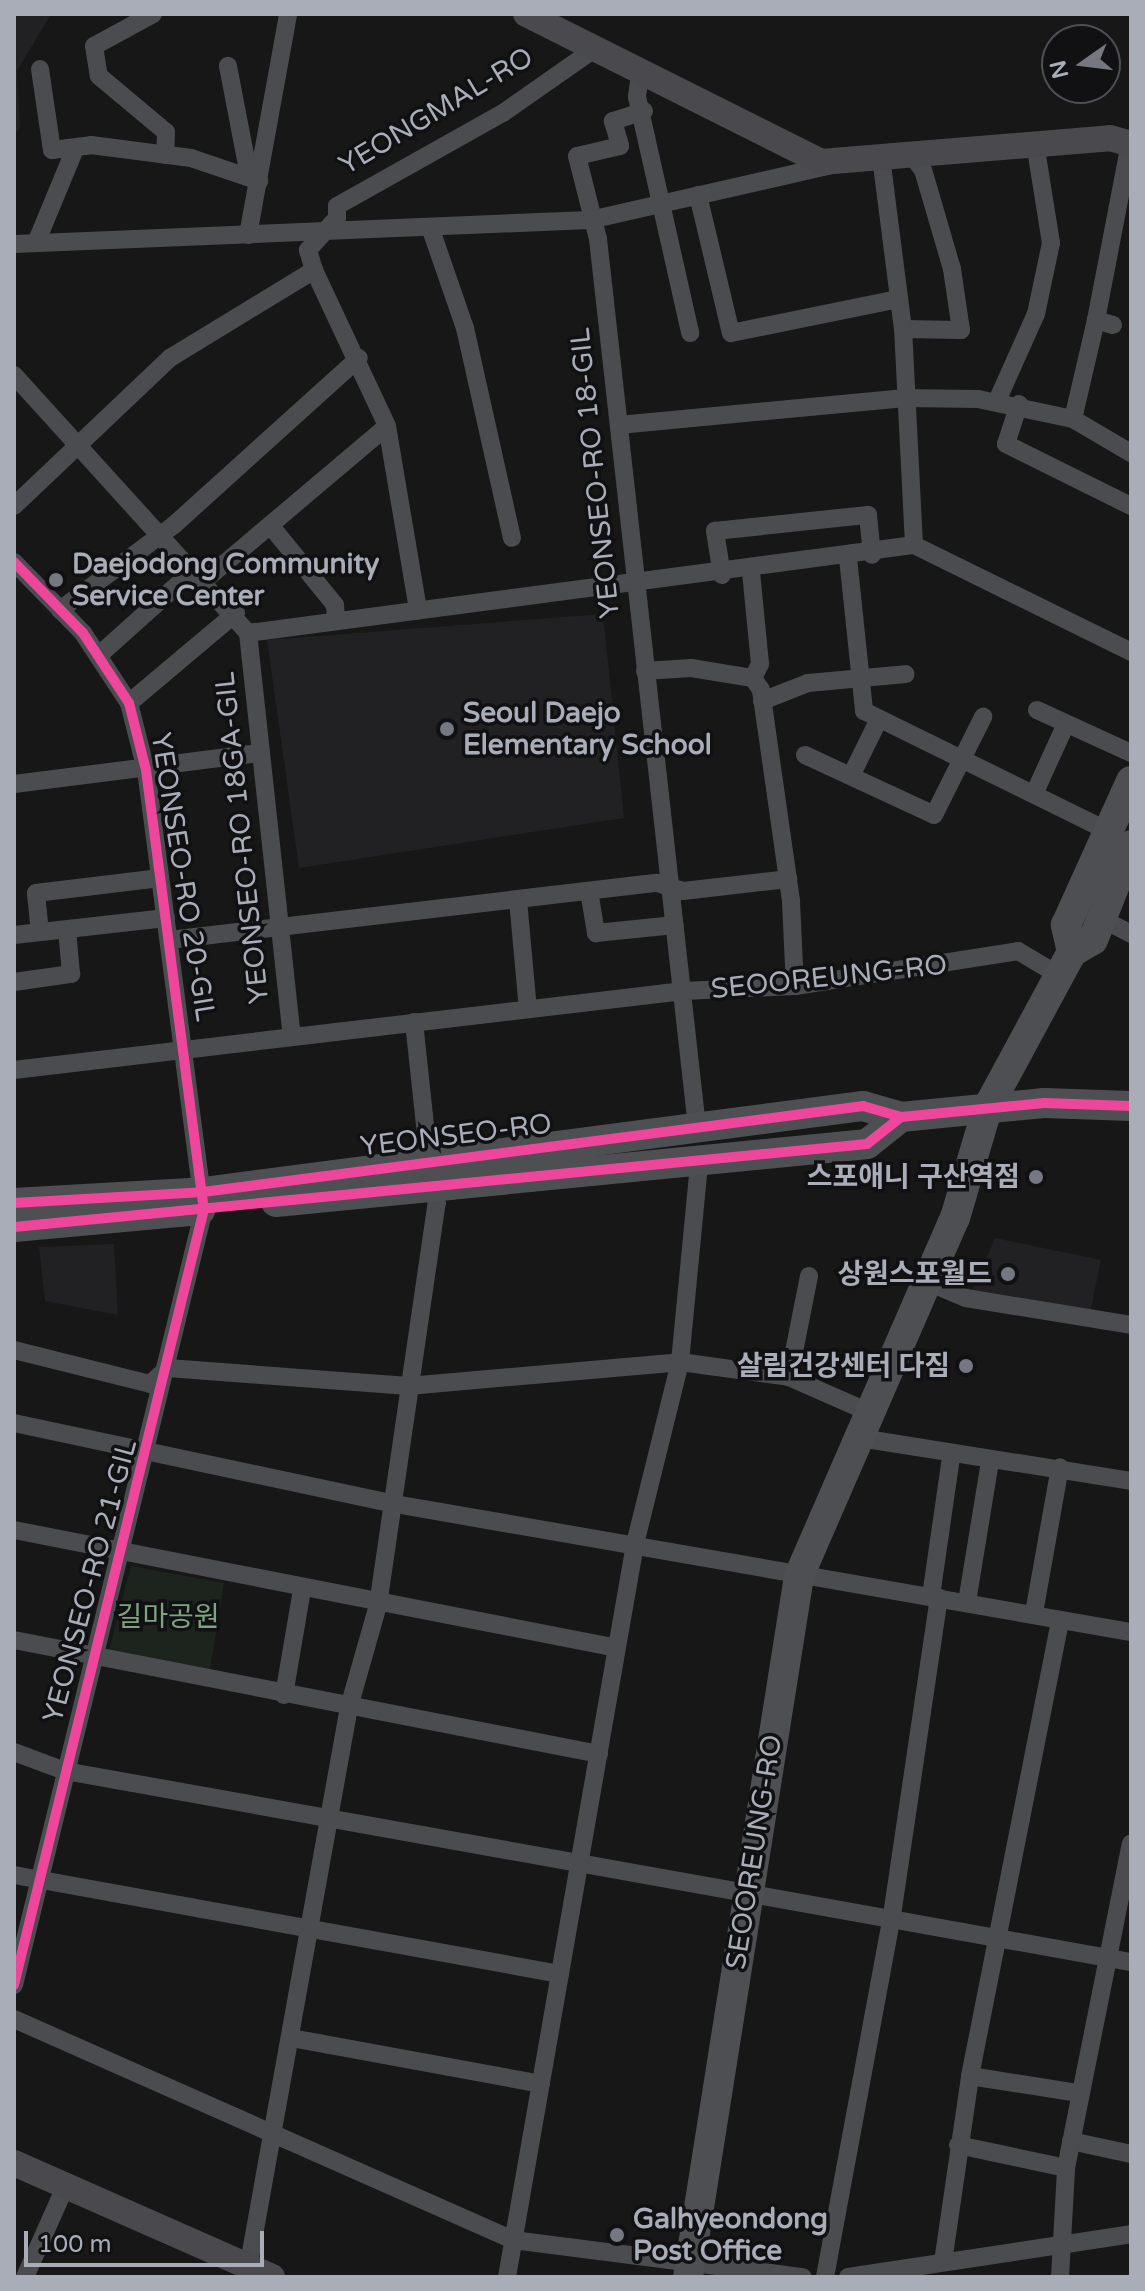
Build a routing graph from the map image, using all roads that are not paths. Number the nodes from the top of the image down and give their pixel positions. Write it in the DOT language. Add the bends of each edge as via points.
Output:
graph roads {
  1 [pos="153,14"];
  2 [pos="288,14"];
  3 [pos="526,14"];
  4 [pos="593,50"];
  5 [pos="228,66"];
  6 [pos="40,69"];
  7 [pos="640,75"];
  8 [pos="644,111"];
  9 [pos="1035,143"];
  10 [pos="1131,144"];
  11 [pos="75,149"];
  12 [pos="911,154"];
  13 [pos="165,155"];
  14 [pos="881,158"];
  15 [pos="838,163"];
  16 [pos="259,181"];
  17 [pos="698,195"];
  18 [pos="659,204"];
  19 [pos="590,220"];
  20 [pos="430,227"];
  21 [pos="323,233"];
  22 [pos="248,235"];
  23 [pos="36,243"];
  24 [pos="14,244"];
  25 [pos="314,270"];
  26 [pos="898,299"];
  27 [pos="903,329"];
  28 [pos="690,333"];
  29 [pos="359,358"];
  30 [pos="14,375"];
  31 [pos="903,398"];
  32 [pos="997,401"];
  33 [pos="1019,404"];
  34 [pos="1073,419"];
  35 [pos="619,425"];
  36 [pos="387,426"];
  37 [pos="78,445"];
  38 [pos="1131,453"];
  39 [pos="14,506"];
  40 [pos="1131,506"];
  41 [pos="270,525"];
  42 [pos="159,531"];
  43 [pos="512,538"];
  44 [pos="914,545"];
  45 [pos="872,555"];
  46 [pos="848,558"];
  47 [pos="14,562"];
  48 [pos="751,572"];
  49 [pos="200,574"];
  50 [pos="722,575"];
  51 [pos="636,586"];
  52 [pos="60,610"];
  53 [pos="418,610"];
  54 [pos="236,613"];
  55 [pos="336,619"];
  56 [pos="248,633"];
  57 [pos="1131,652"];
  58 [pos="98,656"];
  59 [pos="645,671"];
  60 [pos="862,674"];
  61 [pos="906,674"];
  62 [pos="753,678"];
  63 [pos="762,701"];
  64 [pos="129,703"];
  65 [pos="1037,710"];
  66 [pos="983,717"];
  67 [pos="879,719"];
  68 [pos="1065,726"];
  69 [pos="261,753"];
  70 [pos="1131,753"];
  71 [pos="805,755"];
  72 [pos="963,758"];
  73 [pos="146,770"];
  74 [pos="851,776"];
  75 [pos="1131,781"];
  76 [pos="14,784"];
  77 [pos="1035,792"];
  78 [pos="1122,839"];
  79 [pos="160,878"];
  80 [pos="788,879"];
  81 [pos="671,887"];
  82 [pos="589,891"];
  83 [pos="518,900"];
  84 [pos="166,918"];
  85 [pos="1102,919"];
  86 [pos="280,925"];
  87 [pos="675,925"];
  88 [pos="67,929"];
  89 [pos="40,932"];
  90 [pos="1131,934"];
  91 [pos="14,935"];
  92 [pos="169,940"];
  93 [pos="1066,964"];
  94 [pos="14,982"];
  95 [pos="795,986"];
  96 [pos="683,991"];
  97 [pos="528,1009"];
  98 [pos="414,1022"];
  99 [pos="292,1037"];
  100 [pos="186,1049"];
  101 [pos="14,1070"];
  102 [pos="1131,1106"];
  103 [pos="987,1109"];
  104 [pos="698,1142"];
  105 [pos="431,1175"];
  106 [pos="204,1201"];
  107 [pos="14,1203"];
  108 [pos="14,1227"];
  109 [pos="809,1276"];
  110 [pos="925,1281"];
  111 [pos="1131,1325"];
  112 [pos="14,1350"];
  113 [pos="680,1362"];
  114 [pos="168,1368"];
  115 [pos="789,1377"];
  116 [pos="408,1386"];
  117 [pos="14,1423"];
  118 [pos="866,1425"];
  119 [pos="148,1455"];
  120 [pos="951,1458"];
  121 [pos="990,1461"];
  122 [pos="1060,1467"];
  123 [pos="1131,1481"];
  124 [pos="395,1504"];
  125 [pos="14,1530"];
  126 [pos="635,1544"];
  127 [pos="122,1557"];
  128 [pos="799,1576"];
  129 [pos="302,1590"];
  130 [pos="935,1597"];
  131 [pos="967,1602"];
  132 [pos="378,1605"];
  133 [pos="1034,1613"];
  134 [pos="1060,1620"];
  135 [pos="1131,1632"];
  136 [pos="14,1640"];
  137 [pos="617,1648"];
  138 [pos="95,1660"];
  139 [pos="284,1695"];
  140 [pos="349,1707"];
  141 [pos="14,1752"];
  142 [pos="599,1754"];
  143 [pos="65,1771"];
  144 [pos="328,1819"];
  145 [pos="1131,1843"];
  146 [pos="580,1862"];
  147 [pos="14,1875"];
  148 [pos="37,1881"];
  149 [pos="748,1893"];
  150 [pos="891,1922"];
  151 [pos="309,1928"];
  152 [pos="1002,1939"];
  153 [pos="1112,1959"];
  154 [pos="1131,1962"];
  155 [pos="560,1974"];
  156 [pos="14,1982"];
  157 [pos="14,2019"];
  158 [pos="291,2038"];
  159 [pos="970,2076"];
  160 [pos="541,2084"];
  161 [pos="1079,2093"];
  162 [pos="272,2136"];
  163 [pos="1071,2141"];
  164 [pos="958,2145"];
  165 [pos="1131,2154"];
  166 [pos="14,2163"];
  167 [pos="1066,2168"];
  168 [pos="66,2185"];
  169 [pos="1131,2234"];
  170 [pos="513,2240"];
  171 [pos="1058,2245"];
  172 [pos="943,2262"];
  173 [pos="691,2268"];
  174 [pos="256,2273"];
  175 [pos="25,2277"];
  176 [pos="507,2277"];
  177 [pos="803,2277"];
  178 [pos="825,2277"];
  179 [pos="848,2277"];
  180 [pos="1060,2277"];
  1 -- 13 [label="street" via="94,46 99,76 166,132"];
  2 -- 16 [label="street"];
  3 -- 4 [label="street, YEONGMAL-RO"];
  4 -- 7 [label="street, YEONGMAL-RO"];
  4 -- 21 [label="street, YEONGMAL-RO" via="503,113 337,206"];
  5 -- 16 [label="street" via="247,165"];
  6 -- 11 [label="street" via="52,150"];
  7 -- 8 [label="street" via="637,97"];
  7 -- 15 [label="street, YEONGMAL-RO"];
  8 -- 18 [label="street"];
  8 -- 19 [label="street, YEONSEO-RO 18-GIL" via="613,121 620,146 577,156"];
  9 -- 10 [label="street" via="1110,138"];
  9 -- 12 [label="street"];
  9 -- 32 [label="street" via="1051,243 1036,314"];
  10 -- 34 [label="street" via="1104,322"];
  11 -- 13 [label="street"];
  11 -- 23 [label="street"];
  12 -- 14 [label="street"];
  12 -- 27 [label="street" via="952,269 961,330"];
  13 -- 16 [label="street"];
  14 -- 15 [label="street"];
  14 -- 26 [label="street"];
  15 -- 17 [label="street"];
  16 -- 22 [label="street"];
  17 -- 18 [label="street"];
  17 -- 26 [label="street" via="731,333"];
  18 -- 19 [label="street"];
  18 -- 28 [label="street"];
  19 -- 20 [label="street"];
  19 -- 35 [label="street, YEONSEO-RO 18-GIL"];
  20 -- 21 [label="street"];
  20 -- 43 [label="street" via="465,328"];
  21 -- 22 [label="street"];
  21 -- 25 [label="street, YEONGMAL-RO" via="308,250"];
  22 -- 23 [label="street"];
  23 -- 24 [label="street"];
  25 -- 29 [label="street"];
  25 -- 37 [label="street" via="170,358"];
  26 -- 27 [label="street"];
  27 -- 31 [label="street"];
  29 -- 36 [label="street"];
  29 -- 42 [label="street"];
  30 -- 37 [label="street, YEONSEO-RO 18GA-GIL"];
  31 -- 32 [label="street"];
  31 -- 35 [label="street"];
  31 -- 44 [label="street"];
  32 -- 33 [label="street"];
  33 -- 34 [label="street"];
  33 -- 40 [label="street" via="1006,444"];
  34 -- 38 [label="street"];
  35 -- 51 [label="street, YEONSEO-RO 18-GIL"];
  36 -- 41 [label="street"];
  36 -- 53 [label="street"];
  37 -- 39 [label="street"];
  37 -- 42 [label="street, YEONSEO-RO 18GA-GIL"];
  41 -- 49 [label="street"];
  41 -- 55 [label="street" via="335,605"];
  42 -- 49 [label="street, YEONSEO-RO 18GA-GIL"];
  42 -- 52 [label="street"];
  44 -- 45 [label="street, YEONSEO-RO 18GA-GIL"];
  44 -- 57 [label="street"];
  45 -- 46 [label="street, YEONSEO-RO 18GA-GIL"];
  45 -- 50 [label="street" via="868,515 715,531"];
  46 -- 48 [label="street, YEONSEO-RO 18GA-GIL"];
  46 -- 60 [label="street"];
  47 -- 52 [label="street, YEONSEO-RO 20-GIL"];
  48 -- 50 [label="street, YEONSEO-RO 18GA-GIL"];
  48 -- 62 [label="street" via="760,664"];
  49 -- 54 [label="street, YEONSEO-RO 18GA-GIL"];
  49 -- 58 [label="street"];
  50 -- 51 [label="street, YEONSEO-RO 18GA-GIL"];
  51 -- 53 [label="street, YEONSEO-RO 18GA-GIL"];
  51 -- 59 [label="street, YEONSEO-RO 18-GIL"];
  52 -- 58 [label="street, YEONSEO-RO 20-GIL"];
  53 -- 55 [label="street, YEONSEO-RO 18GA-GIL"];
  54 -- 56 [label="street, YEONSEO-RO 18GA-GIL"];
  54 -- 64 [label="street, YEONSEO-RO 20-GIL"];
  55 -- 56 [label="street, YEONSEO-RO 18GA-GIL"];
  56 -- 69 [label="street, YEONSEO-RO 18GA-GIL"];
  58 -- 64 [label="street, YEONSEO-RO 20-GIL"];
  59 -- 62 [label="street" via="691,668"];
  59 -- 81 [label="street, YEONSEO-RO 18-GIL"];
  60 -- 61 [label="street"];
  60 -- 63 [label="street"];
  60 -- 67 [label="street" via="864,711"];
  62 -- 63 [label="street"];
  63 -- 80 [label="street"];
  64 -- 73 [label="street, YEONSEO-RO 20-GIL"];
  65 -- 68 [label="street"];
  66 -- 72 [label="street"];
  67 -- 72 [label="street"];
  67 -- 74 [label="street"];
  68 -- 70 [label="street"];
  68 -- 77 [label="street"];
  69 -- 73 [label="street, YEONSEO-RO 20-GIL"];
  69 -- 86 [label="street, YEONSEO-RO 18GA-GIL"];
  71 -- 74 [label="street"];
  72 -- 74 [label="street" via="934,815"];
  72 -- 77 [label="street"];
  73 -- 76 [label="street, YEONSEO-RO 20-GIL"];
  73 -- 79 [label="street, YEONSEO-RO 20-GIL"];
  75 -- 78 [label="main road, SEOOREUNG-RO"];
  77 -- 78 [label="street"];
  78 -- 85 [label="main road, SEOOREUNG-RO"];
  78 -- 93 [label="main road, SEOOREUNG-RO" via="1066,925"];
  79 -- 84 [label="street, YEONSEO-RO 20-GIL"];
  79 -- 89 [label="street" via="36,893"];
  80 -- 81 [label="street"];
  80 -- 95 [label="street"];
  81 -- 82 [label="street"];
  81 -- 87 [label="street, YEONSEO-RO 18-GIL"];
  82 -- 83 [label="street"];
  82 -- 87 [label="street" via="596,933"];
  83 -- 86 [label="street"];
  83 -- 97 [label="street"];
  84 -- 88 [label="street, YEONSEO-RO 20-GIL"];
  84 -- 92 [label="street, YEONSEO-RO 20-GIL"];
  85 -- 90 [label="street"];
  85 -- 93 [label="main road, SEOOREUNG-RO" via="1093,940"];
  86 -- 92 [label="street"];
  86 -- 99 [label="street, YEONSEO-RO 18GA-GIL"];
  87 -- 96 [label="street, YEONSEO-RO 18-GIL"];
  88 -- 89 [label="street, YEONSEO-RO 20-GIL"];
  88 -- 94 [label="street" via="71,974"];
  89 -- 91 [label="street, YEONSEO-RO 20-GIL"];
  92 -- 100 [label="street, YEONSEO-RO 20-GIL"];
  93 -- 95 [label="street, SEOOREUNG-RO" via="1018,951"];
  93 -- 103 [label="main road, SEOOREUNG-RO"];
  95 -- 96 [label="street, SEOOREUNG-RO"];
  96 -- 97 [label="street"];
  96 -- 104 [label="street, YEONSEO-RO 18-GIL"];
  97 -- 98 [label="street"];
  98 -- 99 [label="street"];
  98 -- 105 [label="street"];
  99 -- 100 [label="street, YEONSEO-RO 20-GIL"];
  100 -- 101 [label="street, YEONSEO-RO 20-GIL"];
  100 -- 106 [label="street, YEONSEO-RO 20-GIL"];
  102 -- 103 [label="main road, YEONSEO-RO"];
  103 -- 104 [label="main road, YEONSEO-RO" via="901,1117 863,1106"];
  103 -- 110 [label="main road, SEOOREUNG-RO" via="955,1218"];
  104 -- 105 [label="main road, YEONSEO-RO"];
  104 -- 113 [label="street, YEONSEO-RO 18-GIL"];
  105 -- 106 [label="main road, YEONSEO-RO"];
  105 -- 116 [label="street" via="437,1203"];
  106 -- 107 [label="main road, YEONSEO-RO"];
  106 -- 108 [label="main road, YEONSEO-RO"];
  106 -- 114 [label="street, YEONSEO-RO 21-GIL"];
  109 -- 115 [label="street"];
  110 -- 111 [label="street" via="980,1301"];
  110 -- 118 [label="main road, SEOOREUNG-RO"];
  112 -- 114 [label="street" via="150,1384"];
  113 -- 115 [label="street"];
  113 -- 116 [label="street"];
  113 -- 126 [label="street, YEONSEO-RO 18-GIL"];
  114 -- 116 [label="street"];
  114 -- 119 [label="street, YEONSEO-RO 21-GIL"];
  115 -- 118 [label="street"];
  116 -- 124 [label="street"];
  117 -- 119 [label="street, YEONSEO-RO 21-GIL"];
  118 -- 120 [label="street"];
  118 -- 128 [label="main road, SEOOREUNG-RO"];
  119 -- 124 [label="street, YEONSEO-RO 21-GIL"];
  119 -- 127 [label="street, YEONSEO-RO 21-GIL"];
  120 -- 121 [label="street"];
  120 -- 130 [label="street"];
  121 -- 122 [label="street"];
  121 -- 131 [label="street"];
  122 -- 123 [label="street"];
  122 -- 133 [label="street"];
  124 -- 126 [label="street, YEONSEO-RO 21-GIL"];
  124 -- 132 [label="street"];
  125 -- 127 [label="street"];
  126 -- 128 [label="street, YEONSEO-RO 21-GIL"];
  126 -- 137 [label="street, YEONSEO-RO 18-GIL"];
  127 -- 129 [label="street, YEONSEO-RO 21-GIL"];
  127 -- 138 [label="street, YEONSEO-RO 21-GIL"];
  128 -- 130 [label="street, YEONSEO-RO 21-GIL"];
  128 -- 149 [label="main road, SEOOREUNG-RO"];
  129 -- 132 [label="street, YEONSEO-RO 21-GIL"];
  129 -- 139 [label="street"];
  130 -- 131 [label="street, YEONSEO-RO 21-GIL"];
  130 -- 150 [label="street"];
  131 -- 133 [label="street, YEONSEO-RO 21-GIL"];
  132 -- 137 [label="street, YEONSEO-RO 21-GIL"];
  132 -- 140 [label="street"];
  133 -- 134 [label="street, YEONSEO-RO 21-GIL"];
  134 -- 135 [label="street, YEONSEO-RO 21-GIL"];
  134 -- 152 [label="street"];
  136 -- 138 [label="street, YEONSEO-RO 21-GIL"];
  137 -- 142 [label="street, YEONSEO-RO 18-GIL"];
  138 -- 139 [label="street, YEONSEO-RO 21-GIL"];
  138 -- 143 [label="street, YEONSEO-RO 21-GIL"];
  139 -- 140 [label="street, YEONSEO-RO 21-GIL"];
  140 -- 142 [label="street, YEONSEO-RO 21-GIL"];
  140 -- 144 [label="street"];
  141 -- 143 [label="street"];
  142 -- 146 [label="street, YEONSEO-RO 18-GIL"];
  143 -- 144 [label="street"];
  143 -- 148 [label="street, YEONSEO-RO 21-GIL"];
  144 -- 146 [label="street"];
  144 -- 151 [label="street"];
  145 -- 153 [label="street"];
  146 -- 149 [label="street"];
  146 -- 155 [label="street, YEONSEO-RO 18-GIL"];
  147 -- 148 [label="street"];
  148 -- 151 [label="street"];
  148 -- 156 [label="street, YEONSEO-RO 21-GIL"];
  149 -- 150 [label="street"];
  149 -- 173 [label="main road, SEOOREUNG-RO"];
  150 -- 152 [label="street"];
  150 -- 178 [label="street"];
  151 -- 155 [label="street"];
  151 -- 158 [label="street"];
  152 -- 153 [label="street"];
  152 -- 159 [label="street"];
  153 -- 154 [label="street"];
  153 -- 161 [label="street"];
  155 -- 160 [label="street, YEONSEO-RO 18-GIL"];
  157 -- 162 [label="street"];
  158 -- 160 [label="street"];
  158 -- 162 [label="street"];
  159 -- 161 [label="street"];
  159 -- 164 [label="street"];
  160 -- 170 [label="street, YEONSEO-RO 18-GIL"];
  161 -- 163 [label="street"];
  162 -- 170 [label="street"];
  162 -- 174 [label="street"];
  163 -- 165 [label="street"];
  163 -- 167 [label="street"];
  164 -- 167 [label="street"];
  164 -- 172 [label="street"];
  166 -- 168 [label="street"];
  167 -- 171 [label="street"];
  168 -- 174 [label="street"];
  168 -- 175 [label="street"];
  169 -- 171 [label="street"];
  170 -- 173 [label="street"];
  170 -- 176 [label="street, YEONSEO-RO 18-GIL"];
  171 -- 172 [label="street"];
  171 -- 180 [label="street"];
  172 -- 179 [label="street"];
  173 -- 177 [label="street"];
}
